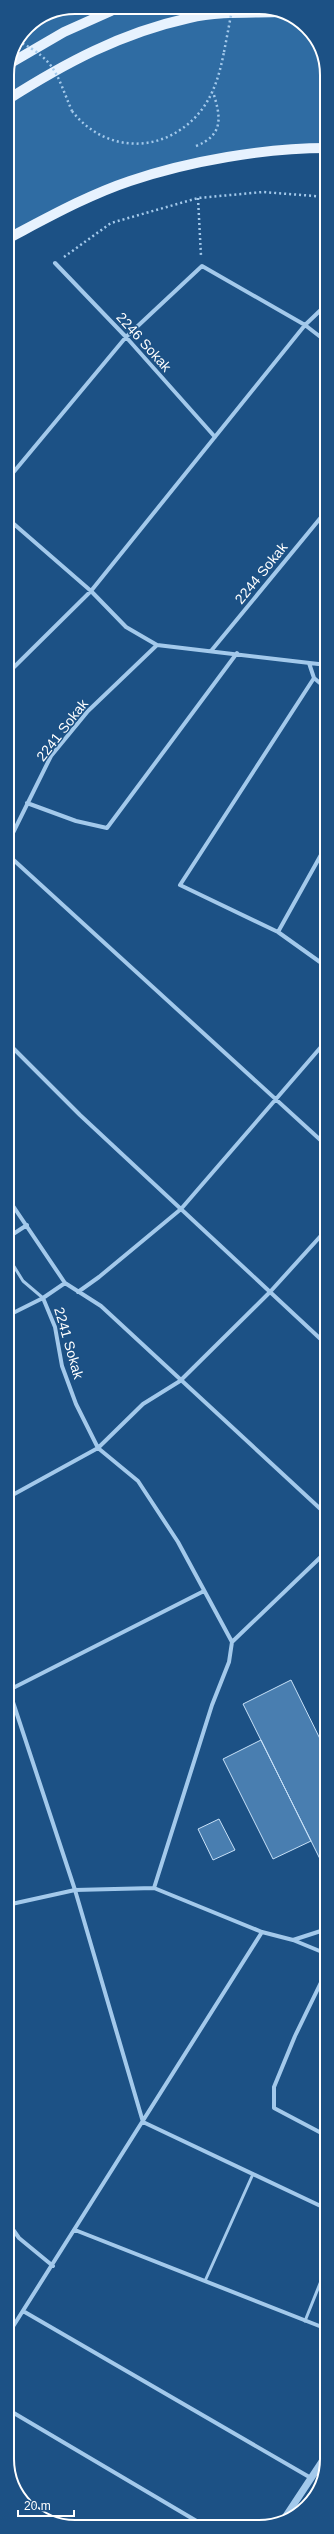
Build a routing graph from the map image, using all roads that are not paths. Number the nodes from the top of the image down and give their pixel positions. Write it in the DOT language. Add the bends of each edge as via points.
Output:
graph roads {
  1 [pos="105,14"];
  2 [pos="245,14"];
  3 [pos="16,59"];
  4 [pos="14,96"];
  5 [pos="320,148"];
  6 [pos="14,235"];
  7 [pos="55,263"];
  8 [pos="320,311"];
  9 [pos="305,325"];
  10 [pos="320,337"];
  11 [pos="126,338"];
  12 [pos="215,437"];
  13 [pos="14,472"];
  14 [pos="320,519"];
  15 [pos="16,525"];
  16 [pos="91,591"];
  17 [pos="157,645"];
  18 [pos="211,651"];
  19 [pos="237,653"];
  20 [pos="309,663"];
  21 [pos="320,664"];
  22 [pos="14,667"];
  23 [pos="314,678"];
  24 [pos="320,683"];
  25 [pos="27,802"];
  26 [pos="14,830"];
  27 [pos="320,857"];
  28 [pos="14,860"];
  29 [pos="278,932"];
  30 [pos="320,962"];
  31 [pos="320,1048"];
  32 [pos="14,1049"];
  33 [pos="275,1101"];
  34 [pos="320,1140"];
  35 [pos="14,1207"];
  36 [pos="181,1209"];
  37 [pos="27,1226"];
  38 [pos="14,1234"];
  39 [pos="320,1237"];
  40 [pos="14,1266"];
  41 [pos="65,1283"];
  42 [pos="78,1292"];
  43 [pos="270,1292"];
  44 [pos="43,1298"];
  45 [pos="14,1312"];
  46 [pos="320,1338"];
  47 [pos="180,1381"];
  48 [pos="98,1448"];
  49 [pos="14,1494"];
  50 [pos="320,1509"];
  51 [pos="320,1558"];
  52 [pos="204,1591"];
  53 [pos="232,1642"];
  54 [pos="14,1687"];
  55 [pos="14,1705"];
  56 [pos="154,1888"];
  57 [pos="75,1890"];
  58 [pos="14,1903"];
  59 [pos="320,1931"];
  60 [pos="262,1932"];
  61 [pos="293,1940"];
  62 [pos="320,1951"];
  63 [pos="320,1984"];
  64 [pos="143,2122"];
  65 [pos="320,2132"];
  66 [pos="253,2174"];
  67 [pos="320,2206"];
  68 [pos="75,2230"];
  69 [pos="14,2231"];
  70 [pos="53,2266"];
  71 [pos="205,2281"];
  72 [pos="320,2284"];
  73 [pos="23,2311"];
  74 [pos="305,2321"];
  75 [pos="14,2325"];
  76 [pos="320,2326"];
  77 [pos="14,2413"];
  78 [pos="319,2465"];
  79 [pos="311,2478"];
  80 [pos="289,2512"];
  81 [pos="195,2520"];
  1 -- 3 [label="main road" via="64,32"];
  2 -- 4 [label="main road" via="191,17 147,29 100,47 57,68"];
  5 -- 6 [label="main road" via="257,152 130,181"];
  7 -- 11 [label="street, 2246 Sokak"];
  8 -- 9 [label="street"];
  9 -- 10 [label="street"];
  9 -- 11 [label="street" via="202,266"];
  9 -- 12 [label="street"];
  11 -- 12 [label="street, 2246 Sokak"];
  11 -- 13 [label="street"];
  12 -- 16 [label="street"];
  14 -- 18 [label="street, 2244 Sokak"];
  15 -- 16 [label="street"];
  16 -- 17 [label="street" via="126,627"];
  16 -- 22 [label="street"];
  17 -- 18 [label="street"];
  17 -- 25 [label="street, 2241 Sokak" via="88,710 51,756"];
  18 -- 19 [label="street"];
  19 -- 20 [label="street"];
  19 -- 25 [label="street" via="107,828 76,821"];
  20 -- 21 [label="street"];
  20 -- 23 [label="street"];
  23 -- 24 [label="street"];
  23 -- 29 [label="street" via="180,885"];
  25 -- 26 [label="street, 2241 Sokak"];
  27 -- 29 [label="street"];
  28 -- 33 [label="street"];
  29 -- 30 [label="street"];
  31 -- 33 [label="street"];
  32 -- 36 [label="street"];
  33 -- 34 [label="street"];
  33 -- 36 [label="street"];
  35 -- 37 [label="street"];
  36 -- 42 [label="street" via="99,1278"];
  36 -- 43 [label="street"];
  37 -- 38 [label="street"];
  37 -- 41 [label="street"];
  39 -- 43 [label="street"];
  40 -- 44 [label="lane" via="24,1281"];
  41 -- 42 [label="street"];
  41 -- 44 [label="street, 2241 Sokak"];
  42 -- 47 [label="street" via="101,1306"];
  43 -- 46 [label="street"];
  43 -- 47 [label="street"];
  44 -- 45 [label="street"];
  44 -- 48 [label="street, 2241 Sokak" via="55,1326 62,1366 76,1404"];
  47 -- 48 [label="street" via="143,1404"];
  47 -- 50 [label="street"];
  48 -- 49 [label="street"];
  48 -- 52 [label="street" via="138,1481 178,1542"];
  51 -- 53 [label="street"];
  52 -- 53 [label="street"];
  52 -- 54 [label="street"];
  53 -- 56 [label="street" via="229,1662 212,1704"];
  55 -- 57 [label="street"];
  56 -- 57 [label="street"];
  56 -- 60 [label="street"];
  57 -- 58 [label="street"];
  57 -- 64 [label="street"];
  59 -- 61 [label="street"];
  60 -- 61 [label="street"];
  60 -- 64 [label="street"];
  61 -- 62 [label="street"];
  63 -- 65 [label="street" via="274,2087 274,2108"];
  64 -- 66 [label="street"];
  64 -- 68 [label="street"];
  66 -- 67 [label="street"];
  66 -- 71 [label="lane"];
  68 -- 70 [label="street"];
  68 -- 71 [label="street"];
  69 -- 70 [label="street"];
  70 -- 73 [label="street"];
  71 -- 74 [label="street"];
  72 -- 74 [label="lane"];
  73 -- 75 [label="street"];
  73 -- 79 [label="street"];
  74 -- 76 [label="street"];
  77 -- 81 [label="street"];
  78 -- 79 [label="street"];
  79 -- 80 [label="street"];
}
